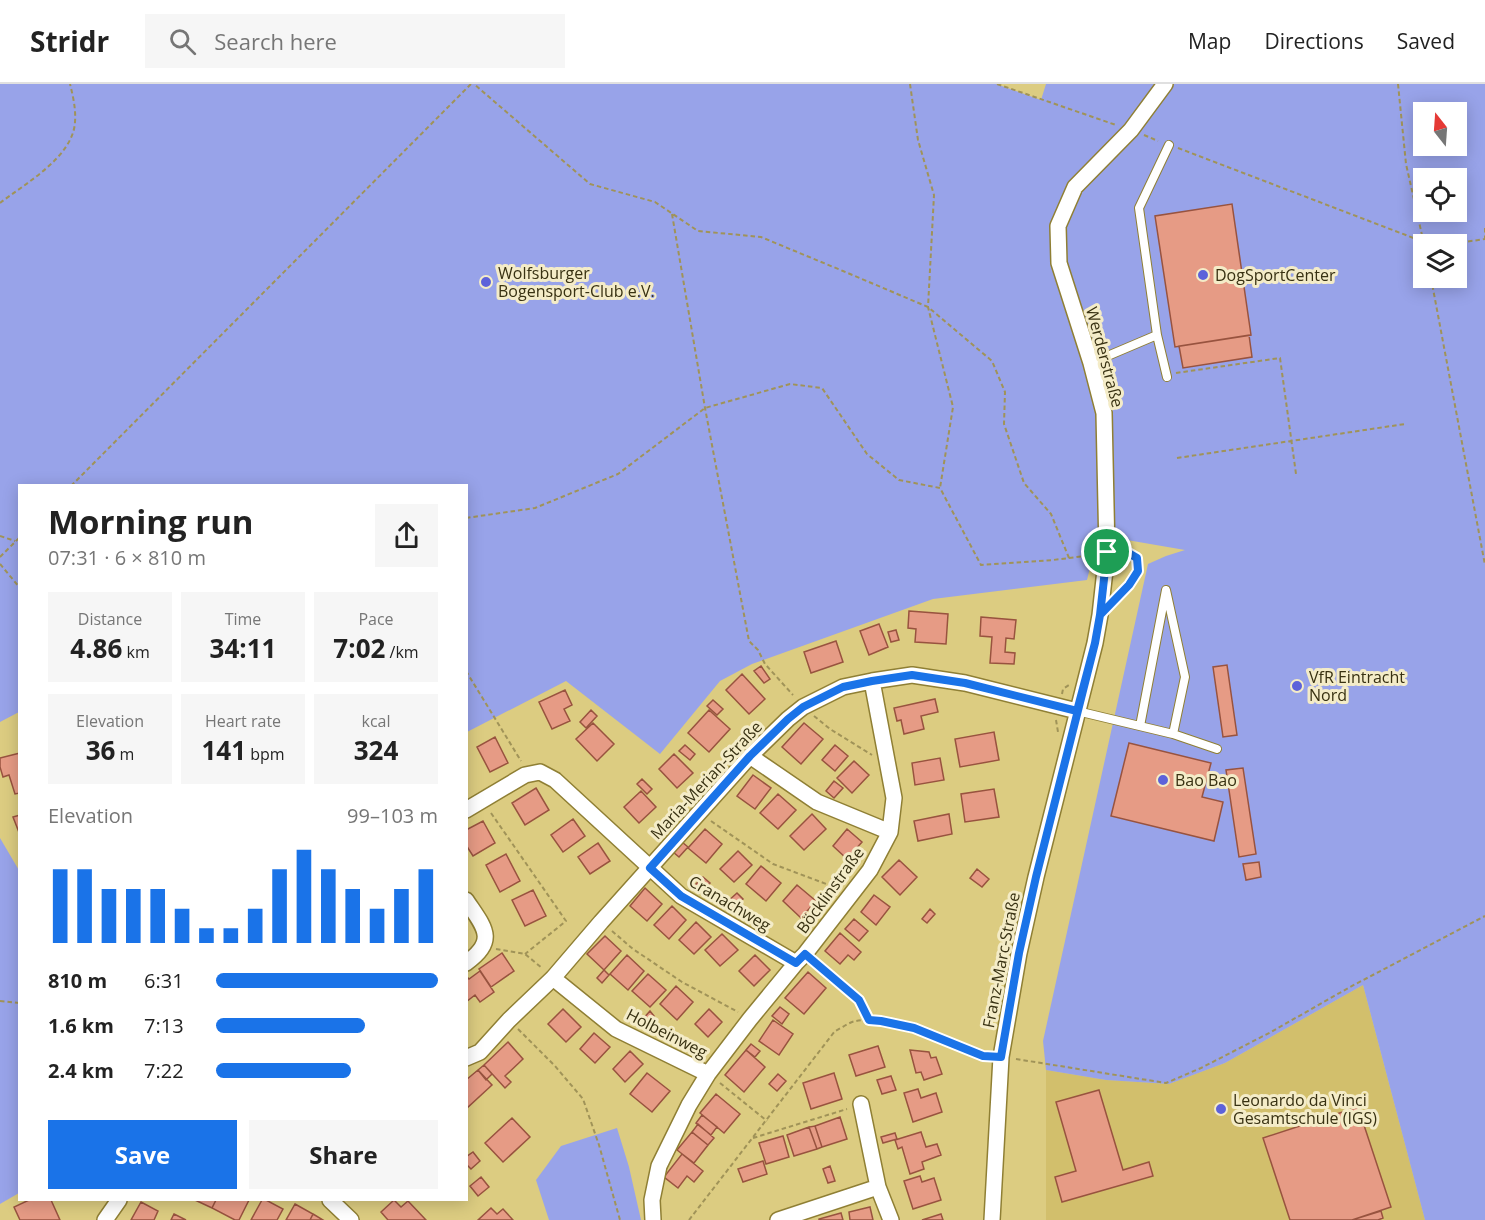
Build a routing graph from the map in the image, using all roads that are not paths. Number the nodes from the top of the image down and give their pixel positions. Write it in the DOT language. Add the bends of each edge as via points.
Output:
graph roads {
  1 [pos="1165,84"];
  2 [pos="1169,145"];
  3 [pos="1158,335"];
  4 [pos="1091,363"];
  5 [pos="1166,376"];
  6 [pos="1099,553"];
  7 [pos="1100,615"];
  8 [pos="872,681"];
  9 [pos="1077,711"];
  10 [pos="1140,726"];
  11 [pos="1173,734"];
  12 [pos="1216,749"];
  13 [pos="750,756"];
  14 [pos="468,809"];
  15 [pos="890,832"];
  16 [pos="650,868"];
  17 [pos="468,903"];
  18 [pos="800,959"];
  19 [pos="468,962"];
  20 [pos="553,978"];
  21 [pos="468,1058"];
  22 [pos="708,1074"];
  23 [pos="861,1104"];
  24 [pos="878,1188"];
  25 [pos="118,1201"];
  26 [pos="331,1201"];
  27 [pos="105,1220"];
  28 [pos="351,1220"];
  29 [pos="653,1220"];
  30 [pos="778,1220"];
  31 [pos="891,1220"];
  32 [pos="992,1220"];
  1 -- 4 [label="street, Werderstraße" via="1131,130 1075,187 1058,226 1059,263"];
  2 -- 3 [label="lane" via="1139,208"];
  3 -- 4 [label="lane"];
  3 -- 5 [label="lane"];
  4 -- 6 [label="street, Werderstraße" via="1104,413"];
  6 -- 7 [label="street, Werderstraße"];
  6 -- 7 [label="lane" via="1125,551 1137,558 1138,571"];
  7 -- 9 [label="street, Werderstraße"];
  8 -- 9 [label="street, Maria-Merian-Straße" via="912,675 965,683"];
  8 -- 13 [label="street, Maria-Merian-Straße" via="843,687 803,707"];
  8 -- 15 [label="street, Böcklinstraße" via="894,798"];
  9 -- 10 [label="lane"];
  9 -- 32 [label="street, Franz-Marc-Straße" via="1019,953 1001,1057"];
  10 -- 11 [label="lane"];
  10 -- 11 [label="lane" via="1166,590 1185,677"];
  11 -- 12 [label="lane"];
  13 -- 15 [label="street" via="817,802"];
  13 -- 16 [label="street, Maria-Merian-Straße"];
  14 -- 16 [label="street, Cranachweg" via="525,775 540,772 555,780"];
  15 -- 18 [label="street, Böcklinstraße" via="870,870"];
  16 -- 18 [label="street, Cranachweg" via="681,896"];
  16 -- 20 [label="street, Maria-Merian-Straße"];
  17 -- 19 [label="street" via="486,931 485,945"];
  18 -- 22 [label="street, Böcklinstraße"];
  20 -- 21 [label="street, Maria-Merian-Straße" via="480,1052"];
  20 -- 22 [label="street, Holbeinweg" via="616,1029"];
  22 -- 29 [label="street, Böcklinstraße" via="659,1166 652,1200"];
  23 -- 24 [label="street"];
  24 -- 30 [label="street"];
  24 -- 31 [label="street"];
  25 -- 27 [label="street"];
  26 -- 28 [label="street"];
}
